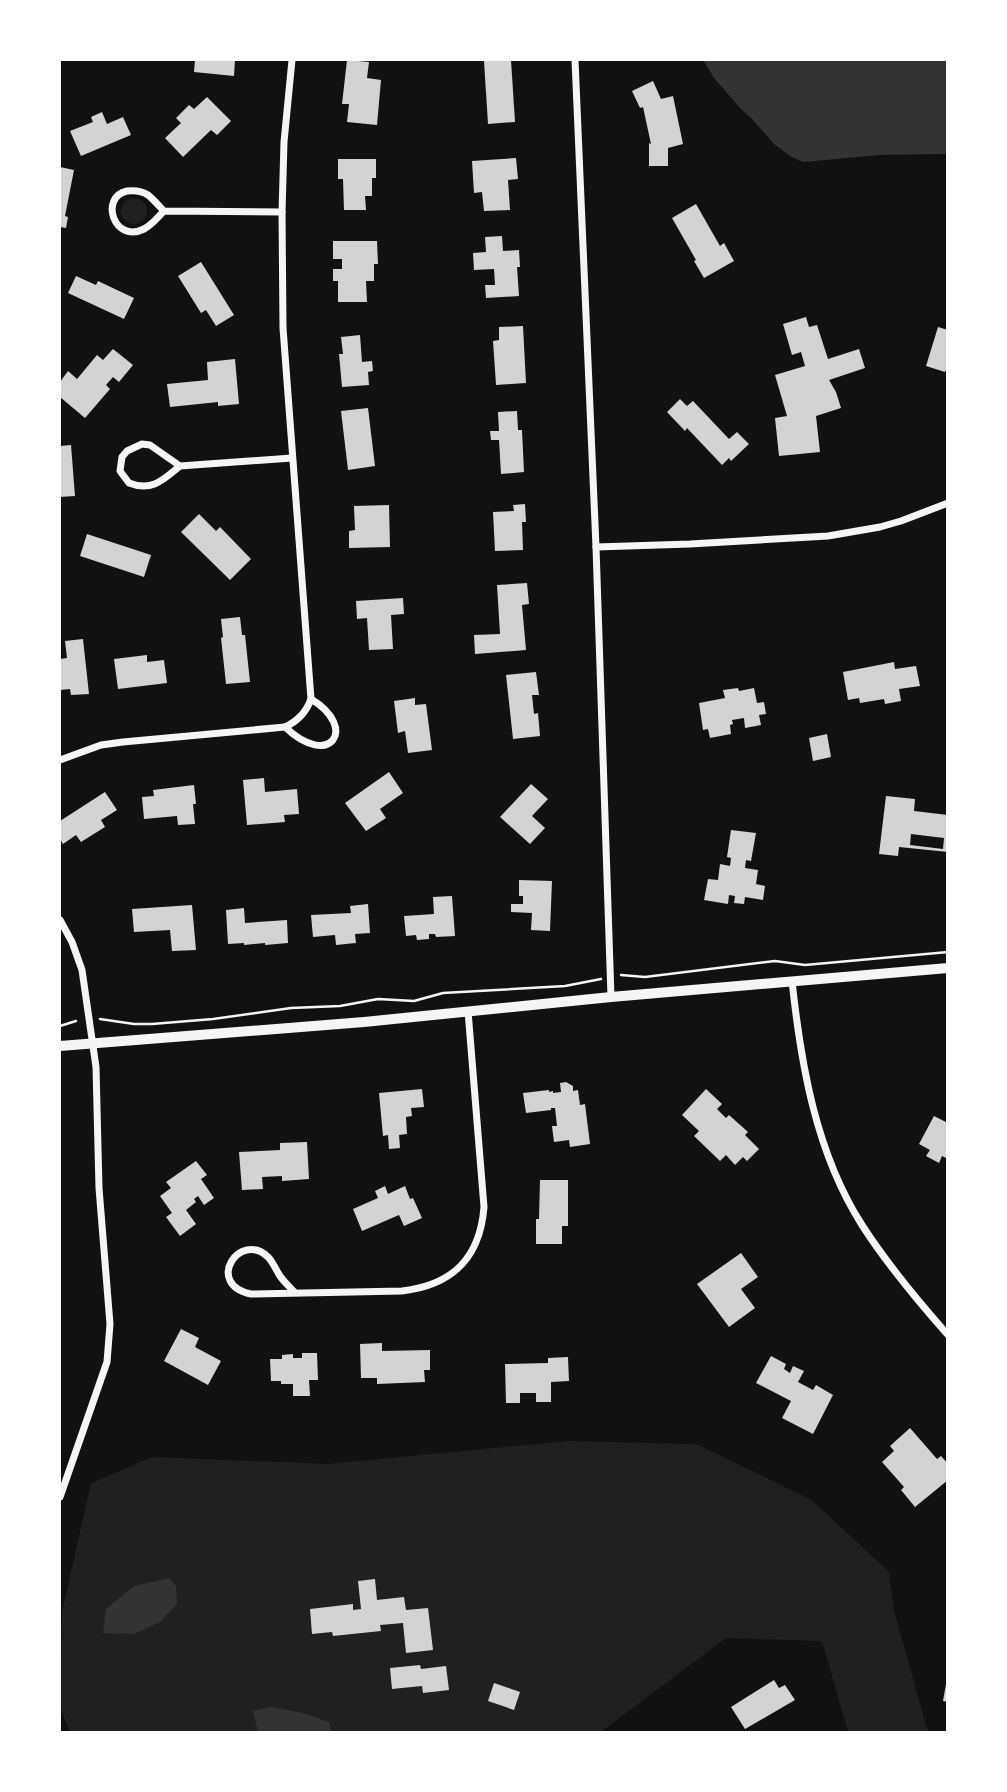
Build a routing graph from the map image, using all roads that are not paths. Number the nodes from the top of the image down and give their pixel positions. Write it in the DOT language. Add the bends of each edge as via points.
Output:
graph roads {
  1 [pos="292,60"];
  2 [pos="575,60"];
  3 [pos="164,211"];
  4 [pos="282,212"];
  5 [pos="292,458"];
  6 [pos="180,467"];
  7 [pos="947,503"];
  8 [pos="596,547"];
  9 [pos="311,699"];
  10 [pos="285,727"];
  11 [pos="60,760"];
  12 [pos="60,920"];
  13 [pos="947,968"];
  14 [pos="792,981"];
  15 [pos="611,998"];
  16 [pos="468,1011"];
  17 [pos="93,1043"];
  18 [pos="60,1046"];
  19 [pos="295,1293"];
  20 [pos="947,1335"];
  21 [pos="60,1497"];
  1 -- 4 [label="street"];
  2 -- 8 [label="street"];
  3 -- 3 [label="street" via="147,194 131,190 117,197 112,214 120,229 136,232"];
  3 -- 4 [label="street"];
  4 -- 5 [label="street" via="283,328"];
  5 -- 6 [label="street"];
  5 -- 9 [label="street"];
  6 -- 6 [label="street" via="142,444 122,457 120,471 129,483 143,487"];
  7 -- 8 [label="street" via="891,524 828,536"];
  8 -- 15 [label="street"];
  9 -- 10 [label="street" via="303,714"];
  9 -- 10 [label="street" via="334,721 337,729 329,743 310,745"];
  10 -- 11 [label="street" via="123,741"];
  12 -- 17 [label="street" via="82,970"];
  13 -- 14 [label="street"];
  14 -- 15 [label="street"];
  14 -- 20 [label="street" via="807,1079 835,1172 861,1224"];
  15 -- 16 [label="street"];
  16 -- 17 [label="street"];
  16 -- 19 [label="street" via="484,1207 480,1233 469,1257 451,1275 416,1289"];
  17 -- 18 [label="street"];
  17 -- 21 [label="street" via="110,1324 107,1362"];
  19 -- 19 [label="street" via="241,1292 229,1277 232,1259 239,1253 258,1251 268,1257"];
}
